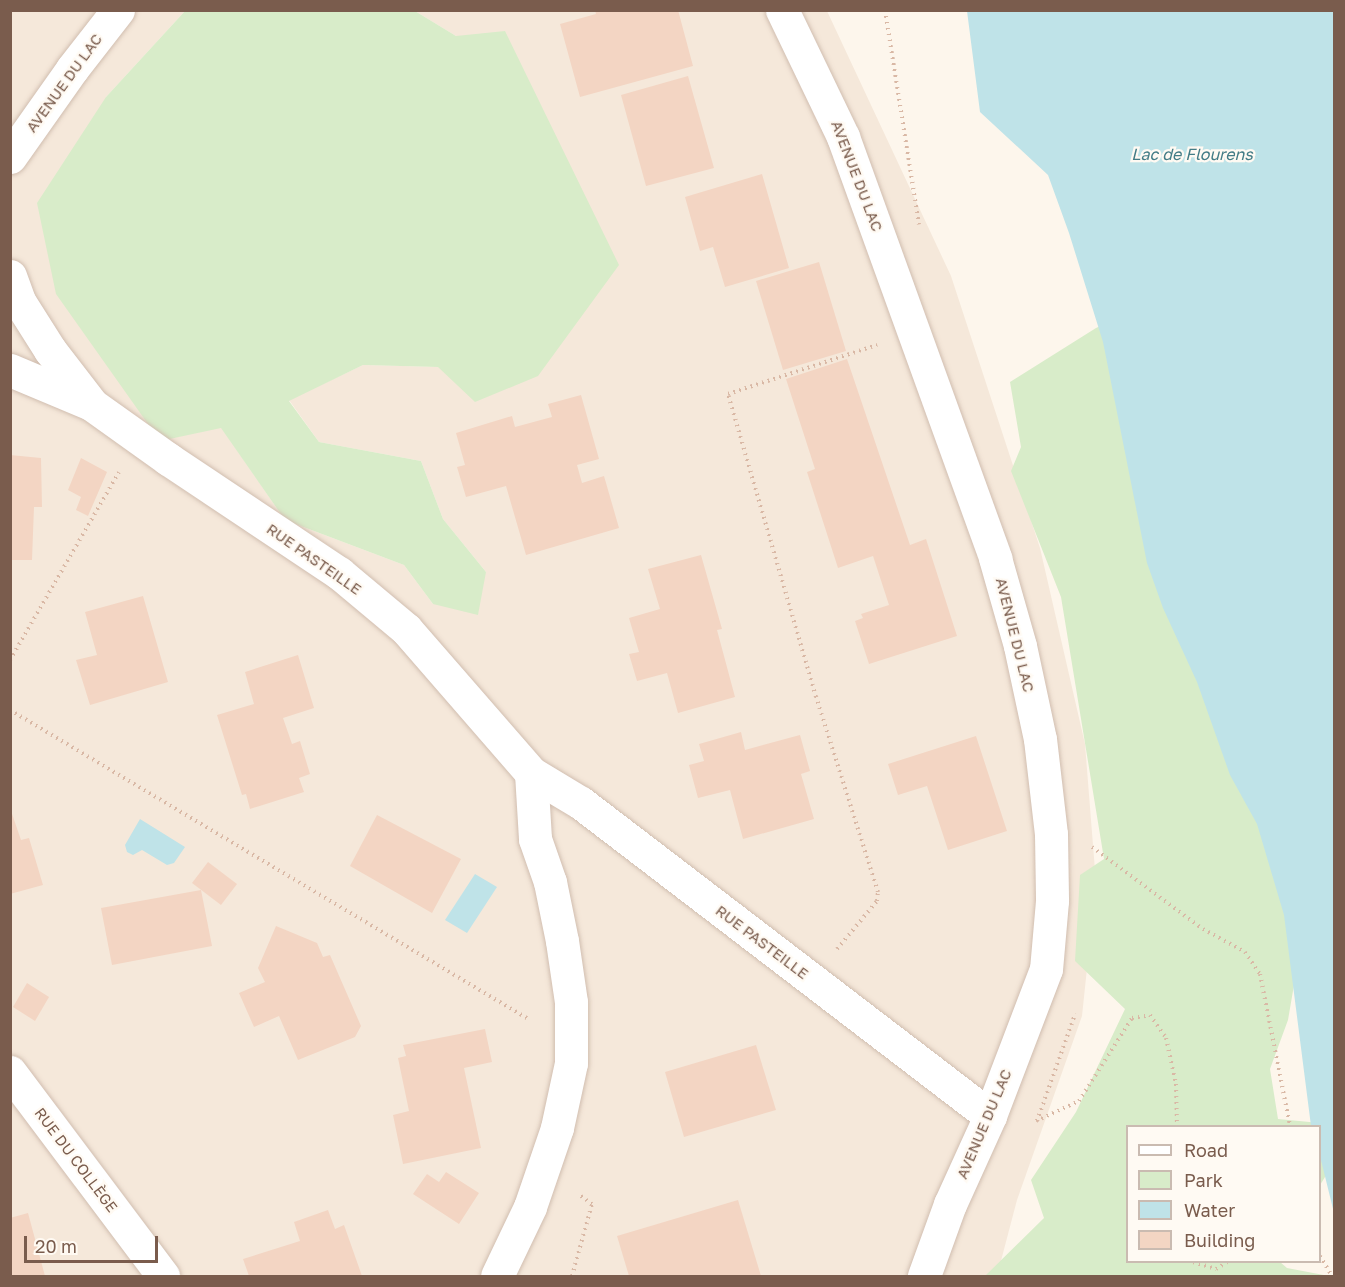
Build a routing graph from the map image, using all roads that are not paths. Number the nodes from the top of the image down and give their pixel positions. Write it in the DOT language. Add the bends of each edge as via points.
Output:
graph roads {
  1 [pos="118,10"];
  2 [pos="782,10"];
  3 [pos="10,157"];
  4 [pos="10,276"];
  5 [pos="10,370"];
  6 [pos="91,404"];
  7 [pos="531,773"];
  8 [pos="10,1072"];
  9 [pos="990,1116"];
  10 [pos="163,1276"];
  11 [pos="497,1276"];
  12 [pos="924,1276"];
  1 -- 3 [label="street, AVENUE DU LAC"];
  2 -- 9 [label="street, AVENUE DU LAC" via="843,136 995,558 1040,740 1051,834 1052,901 1046,969"];
  4 -- 6 [label="street, RUE PASTEILLE" via="19,301 50,350"];
  5 -- 6 [label="street, RUE PASTEILLE"];
  6 -- 7 [label="street, RUE PASTEILLE" via="339,573 406,629"];
  7 -- 9 [label="street, RUE PASTEILLE" via="581,803"];
  7 -- 11 [label="street" via="535,839 550,882 571,1002 571,1063 557,1128 530,1207"];
  8 -- 10 [label="street, RUE DU COLLÈGE"];
  9 -- 12 [label="street, AVENUE DU LAC" via="950,1204"];
}
